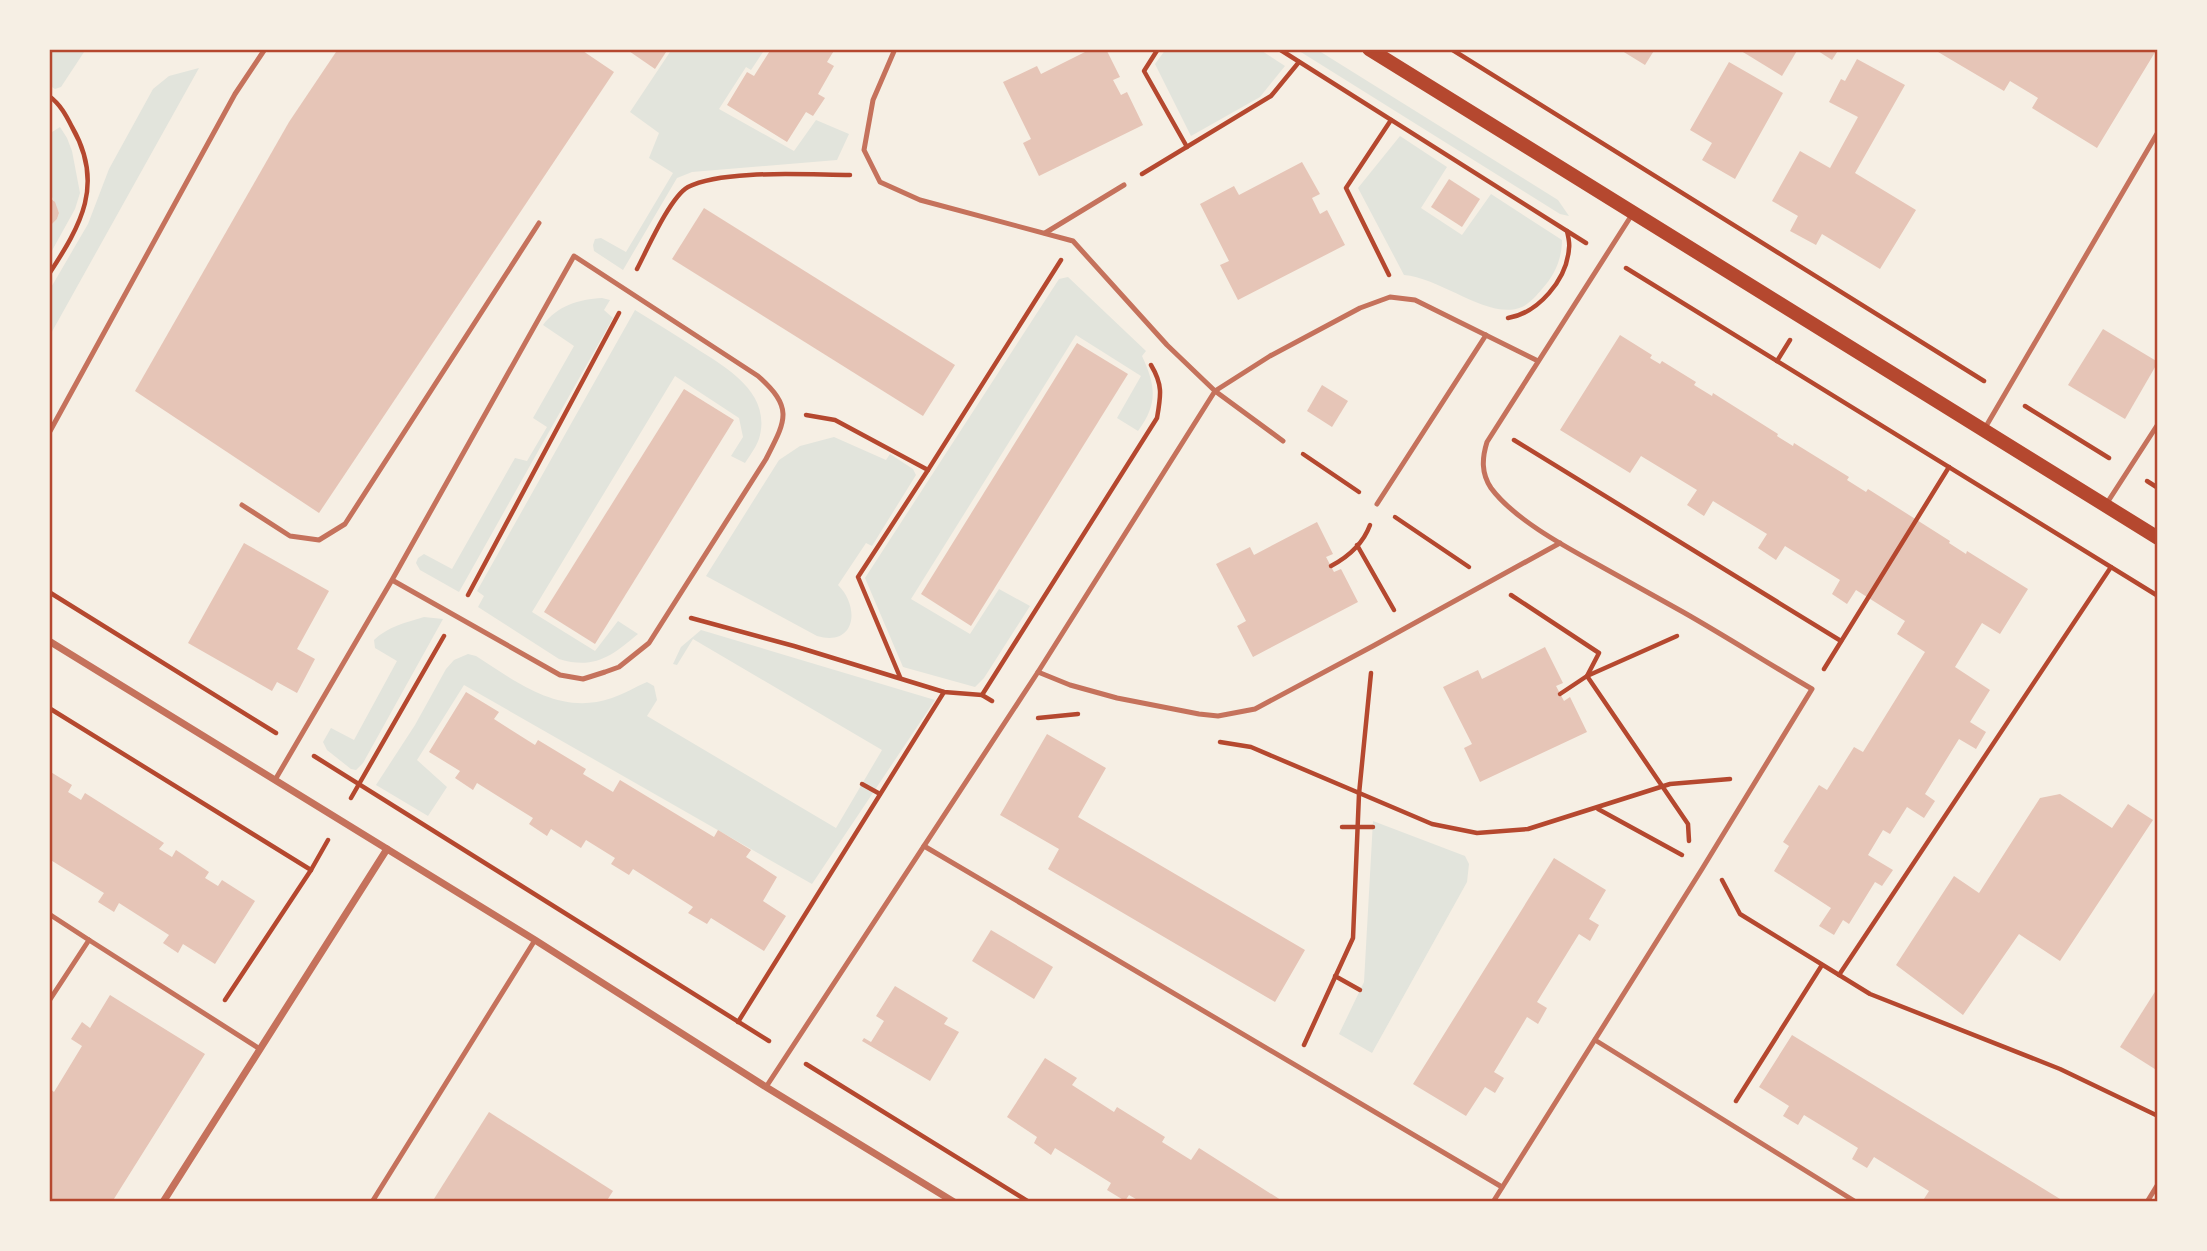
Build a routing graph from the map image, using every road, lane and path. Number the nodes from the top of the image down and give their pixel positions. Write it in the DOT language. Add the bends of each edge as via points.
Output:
graph roads {
  1 [pos="265,49"];
  2 [pos="895,49"];
  3 [pos="1158,49"];
  4 [pos="1279,49"];
  5 [pos="1369,49"];
  6 [pos="1451,49"];
  7 [pos="1299,62"];
  8 [pos="49,96"];
  9 [pos="1391,120"];
  10 [pos="2158,132"];
  11 [pos="1187,147"];
  12 [pos="877,175"];
  13 [pos="1124,185"];
  14 [pos="1633,213"];
  15 [pos="539,223"];
  16 [pos="1045,233"];
  17 [pos="1073,240"];
  18 [pos="1605,255"];
  19 [pos="49,274"];
  20 [pos="1393,282"];
  21 [pos="627,289"];
  22 [pos="1486,335"];
  23 [pos="1538,360"];
  24 [pos="1151,365"];
  25 [pos="1215,391"];
  26 [pos="2005,394"];
  27 [pos="783,411"];
  28 [pos="2158,424"];
  29 [pos="1496,428"];
  30 [pos="1983,430"];
  31 [pos="49,433"];
  32 [pos="1283,441"];
  33 [pos="1949,467"];
  34 [pos="929,470"];
  35 [pos="2129,471"];
  36 [pos="2158,488"];
  37 [pos="1377,504"];
  38 [pos="243,505"];
  39 [pos="2105,506"];
  40 [pos="2158,538"];
  41 [pos="1560,543"];
  42 [pos="1357,545"];
  43 [pos="1331,566"];
  44 [pos="2111,567"];
  45 [pos="392,580"];
  46 [pos="1491,581"];
  47 [pos="49,592"];
  48 [pos="2158,596"];
  49 [pos="457,616"];
  50 [pos="696,620"];
  51 [pos="1704,624"];
  52 [pos="1405,629"];
  53 [pos="49,641"];
  54 [pos="1841,642"];
  55 [pos="1373,646"];
  56 [pos="1038,671"];
  57 [pos="1587,676"];
  58 [pos="900,678"];
  59 [pos="1812,689"];
  60 [pos="944,692"];
  61 [pos="1560,694"];
  62 [pos="982,695"];
  63 [pos="49,708"];
  64 [pos="1012,712"];
  65 [pos="1088,716"];
  66 [pos="1214,740"];
  67 [pos="296,745"];
  68 [pos="1759,776"];
  69 [pos="275,780"];
  70 [pos="862,784"];
  71 [pos="359,786"];
  72 [pos="1664,787"];
  73 [pos="880,794"];
  74 [pos="1359,794"];
  75 [pos="1597,809"];
  76 [pos="338,818"];
  77 [pos="1342,827"];
  78 [pos="1373,827"];
  79 [pos="1358,828"];
  80 [pos="924,846"];
  81 [pos="387,849"];
  82 [pos="1681,854"];
  83 [pos="1702,869"];
  84 [pos="311,870"];
  85 [pos="49,914"];
  86 [pos="89,940"];
  87 [pos="535,940"];
  88 [pos="1822,965"];
  89 [pos="1839,975"];
  90 [pos="1335,976"];
  91 [pos="1360,989"];
  92 [pos="49,1001"];
  93 [pos="213,1018"];
  94 [pos="738,1022"];
  95 [pos="1595,1040"];
  96 [pos="260,1049"];
  97 [pos="789,1053"];
  98 [pos="1295,1065"];
  99 [pos="766,1087"];
  100 [pos="2158,1116"];
  101 [pos="1724,1120"];
  102 [pos="2158,1184"];
  103 [pos="1502,1187"];
  104 [pos="163,1202"];
  105 [pos="372,1202"];
  106 [pos="954,1202"];
  107 [pos="1029,1202"];
  108 [pos="1493,1202"];
  109 [pos="1857,1202"];
  110 [pos="2147,1202"];
  1 -- 31 [label="lane"];
  2 -- 12 [label="lane" via="873,100 864,150"];
  3 -- 11 [label="path" via="1144,71"];
  4 -- 7 [label="path"];
  5 -- 14 [label="main road"];
  6 -- 26 [label="path"];
  7 -- 9 [label="path"];
  7 -- 11 [label="path" via="1271,96"];
  8 -- 19 [label="path" via="64,111 85,150 88,187 82,217"];
  9 -- 18 [label="path"];
  9 -- 20 [label="path" via="1346,188"];
  10 -- 26 [label="lane"];
  11 -- 13 [label="path"];
  12 -- 16 [label="lane" via="880,182 920,200"];
  12 -- 21 [label="path" via="727,176 687,188 668,211"];
  13 -- 16 [label="lane"];
  14 -- 18 [label="lane"];
  14 -- 30 [label="main road"];
  15 -- 38 [label="lane" via="345,524 319,540 290,536"];
  16 -- 17 [label="lane"];
  17 -- 25 [label="lane"];
  17 -- 34 [label="path"];
  18 -- 23 [label="lane"];
  18 -- 33 [label="path"];
  21 -- 27 [label="lane" via="758,376 776,392"];
  21 -- 45 [label="lane" via="574,256"];
  21 -- 49 [label="path" via="618,315"];
  22 -- 23 [label="lane"];
  22 -- 25 [label="lane" via="1415,300 1390,297 1270,356"];
  22 -- 37 [label="lane"];
  23 -- 29 [label="lane"];
  24 -- 62 [label="path" via="1160,380 1157,418"];
  25 -- 32 [label="lane"];
  25 -- 56 [label="lane"];
  26 -- 30 [label="lane"];
  26 -- 35 [label="path"];
  27 -- 34 [label="path" via="835,420"];
  27 -- 49 [label="lane" via="782,427 766,458 649,643 619,667 583,679 560,675"];
  28 -- 35 [label="lane"];
  29 -- 41 [label="lane" via="1482,457 1491,487 1526,520"];
  29 -- 54 [label="path"];
  30 -- 39 [label="main road"];
  32 -- 37 [label="path"];
  33 -- 44 [label="path"];
  33 -- 54 [label="path"];
  34 -- 58 [label="path" via="859,577"];
  35 -- 36 [label="path"];
  35 -- 39 [label="lane"];
  37 -- 42 [label="path" via="1369,529"];
  37 -- 46 [label="path"];
  39 -- 40 [label="main road"];
  41 -- 46 [label="lane"];
  41 -- 51 [label="lane"];
  42 -- 43 [label="path"];
  42 -- 52 [label="path"];
  44 -- 48 [label="path"];
  44 -- 89 [label="path"];
  45 -- 49 [label="lane"];
  45 -- 67 [label="lane"];
  46 -- 52 [label="lane"];
  46 -- 57 [label="path" via="1599,653"];
  47 -- 67 [label="path"];
  49 -- 71 [label="path"];
  50 -- 58 [label="path"];
  51 -- 57 [label="path"];
  51 -- 59 [label="lane"];
  52 -- 55 [label="lane"];
  53 -- 69 [label="street"];
  54 -- 59 [label="path"];
  55 -- 56 [label="lane" via="1255,709 1218,716 1116,698"];
  55 -- 74 [label="path"];
  56 -- 64 [label="lane"];
  57 -- 61 [label="path"];
  57 -- 72 [label="path"];
  58 -- 60 [label="path"];
  59 -- 68 [label="lane"];
  60 -- 62 [label="path"];
  60 -- 73 [label="path"];
  62 -- 64 [label="path"];
  63 -- 84 [label="path"];
  64 -- 65 [label="path" via="1023,720"];
  64 -- 80 [label="lane"];
  66 -- 74 [label="path" via="1251,747"];
  67 -- 69 [label="lane"];
  67 -- 71 [label="path"];
  68 -- 72 [label="path"];
  68 -- 83 [label="lane"];
  69 -- 76 [label="street"];
  70 -- 73 [label="path"];
  71 -- 76 [label="path"];
  71 -- 94 [label="path"];
  72 -- 75 [label="path"];
  72 -- 82 [label="path" via="1688,824 1689,841"];
  73 -- 94 [label="path"];
  74 -- 75 [label="path" via="1432,824 1478,833 1528,829"];
  74 -- 79 [label="path"];
  75 -- 82 [label="path"];
  76 -- 81 [label="street"];
  76 -- 84 [label="path"];
  77 -- 79 [label="path"];
  78 -- 79 [label="path"];
  79 -- 90 [label="path" via="1353,938"];
  80 -- 97 [label="lane"];
  80 -- 98 [label="lane"];
  81 -- 87 [label="street"];
  81 -- 96 [label="street"];
  82 -- 83 [label="path"];
  83 -- 88 [label="path" via="1722,879 1740,914"];
  83 -- 95 [label="lane"];
  84 -- 93 [label="path"];
  85 -- 86 [label="lane"];
  86 -- 92 [label="lane"];
  86 -- 93 [label="lane"];
  87 -- 99 [label="street"];
  87 -- 105 [label="lane"];
  88 -- 89 [label="path"];
  88 -- 101 [label="path"];
  89 -- 100 [label="path" via="1870,995 2060,1069"];
  90 -- 91 [label="path"];
  90 -- 98 [label="path"];
  93 -- 96 [label="lane"];
  94 -- 97 [label="path"];
  95 -- 101 [label="lane"];
  95 -- 103 [label="lane"];
  96 -- 104 [label="street"];
  97 -- 99 [label="lane"];
  97 -- 107 [label="path"];
  98 -- 103 [label="lane"];
  99 -- 106 [label="street"];
  101 -- 109 [label="lane"];
  102 -- 110 [label="lane"];
  103 -- 108 [label="lane"];
}
